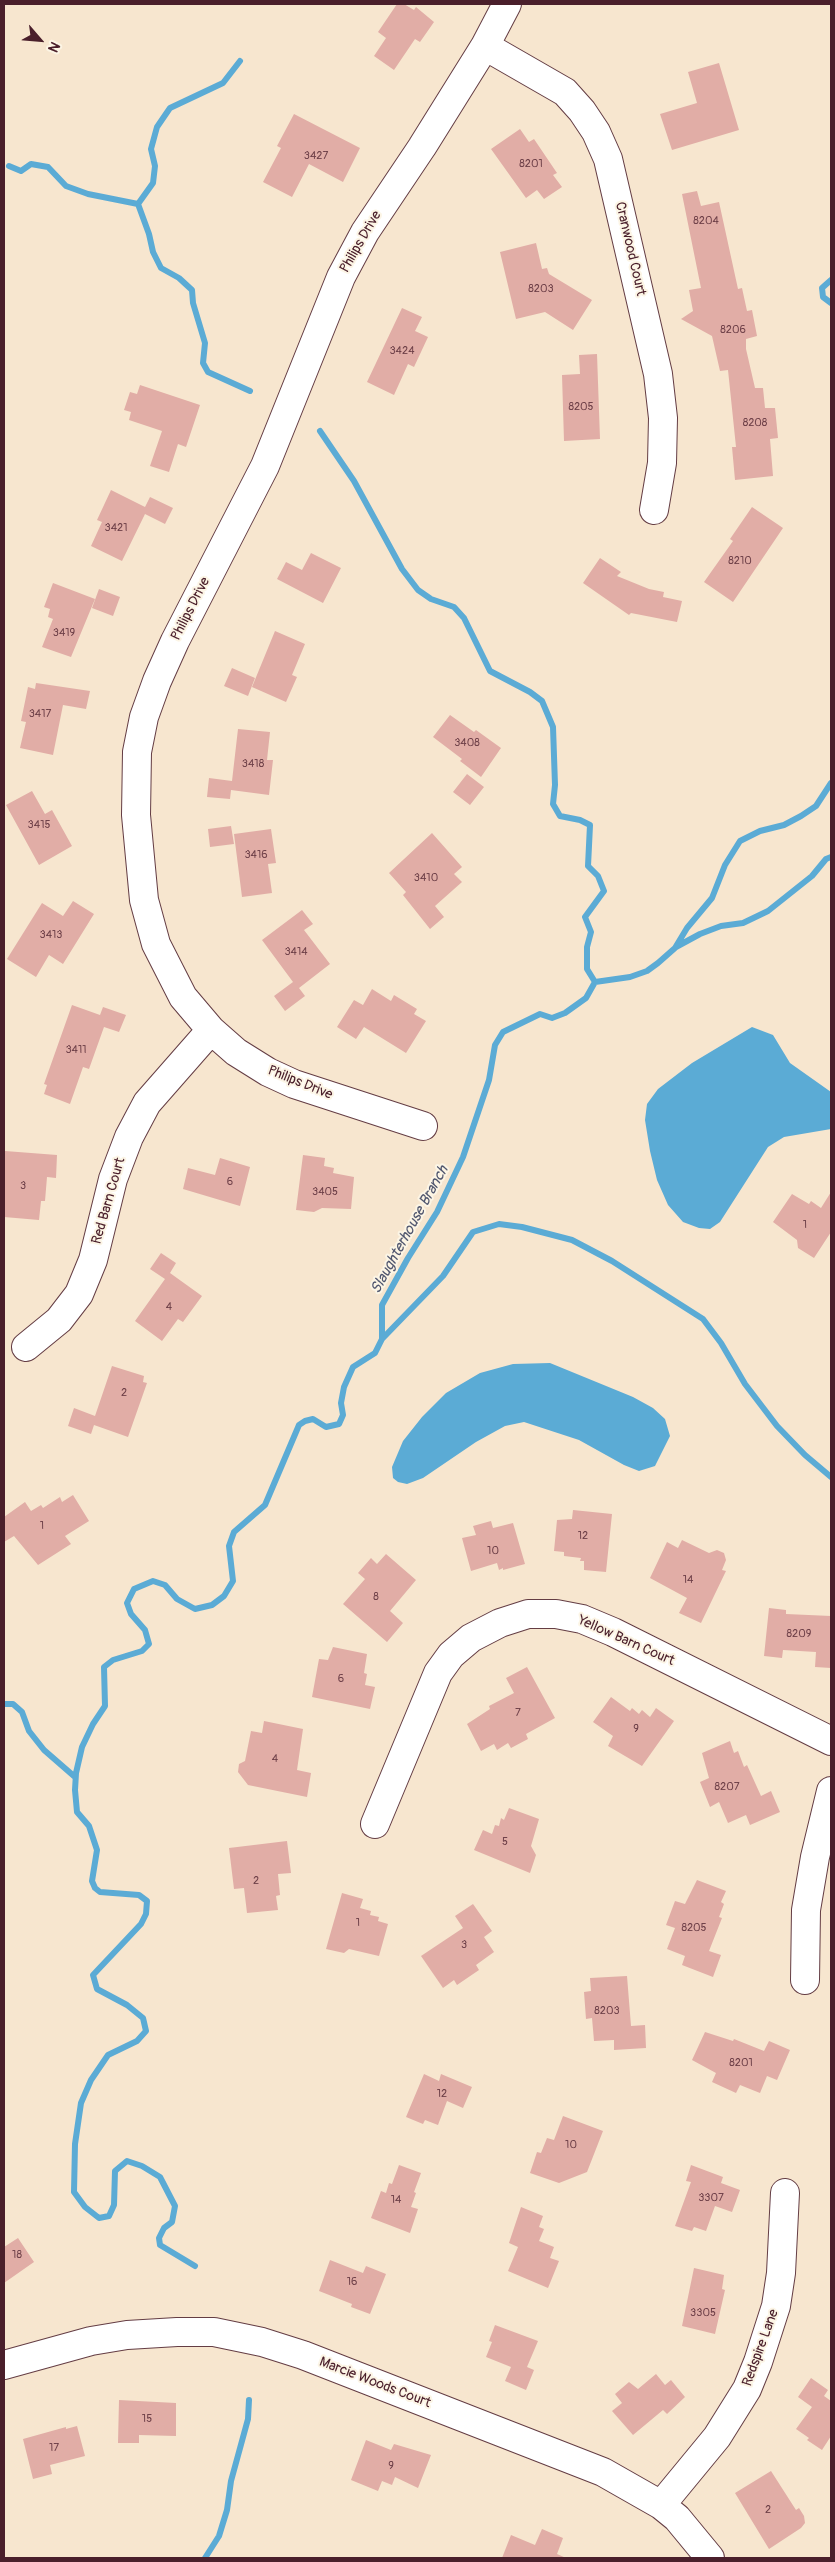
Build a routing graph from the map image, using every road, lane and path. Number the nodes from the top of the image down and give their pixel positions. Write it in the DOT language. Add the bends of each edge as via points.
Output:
graph roads {
  1 [pos="507,4"];
  2 [pos="485,46"];
  3 [pos="654,510"];
  4 [pos="211,1030"];
  5 [pos="423,1126"];
  6 [pos="26,1347"];
  7 [pos="831,1741"];
  8 [pos="831,1791"];
  9 [pos="375,1824"];
  10 [pos="805,1980"];
  11 [pos="785,2193"];
  12 [pos="4,2365"];
  13 [pos="661,2505"];
  14 [pos="710,2558"];
  1 -- 2 [label="street, Philips Drive"];
  2 -- 3 [label="street, Cranwood Court" via="565,92 596,132 608,159 658,374 663,418 662,463"];
  2 -- 4 [label="street, Philips Drive" via="364,232 341,277 320,324 281,432 175,642 144,717 137,752 136,815 144,900 156,944 184,997"];
  4 -- 5 [label="street, Philips Drive" via="236,1052 294,1084"];
  4 -- 6 [label="street, Red Barn Court" via="147,1103 129,1137 113,1179 93,1260 78,1294 59,1320"];
  7 -- 9 [label="street, Yellow Barn Court" via="582,1619 556,1614 528,1614 500,1623 471,1638 451,1655 438,1673"];
  8 -- 10 [label="street" via="806,1910"];
  11 -- 13 [label="street, Redspire Lane" via="782,2274 776,2306 758,2362 747,2389 725,2424"];
  12 -- 13 [label="street, Marcie Woods Court" via="91,2341 127,2335 214,2332 262,2342 603,2472"];
  13 -- 14 [label="street, Marcie Woods Court" via="677,2518"];
}
